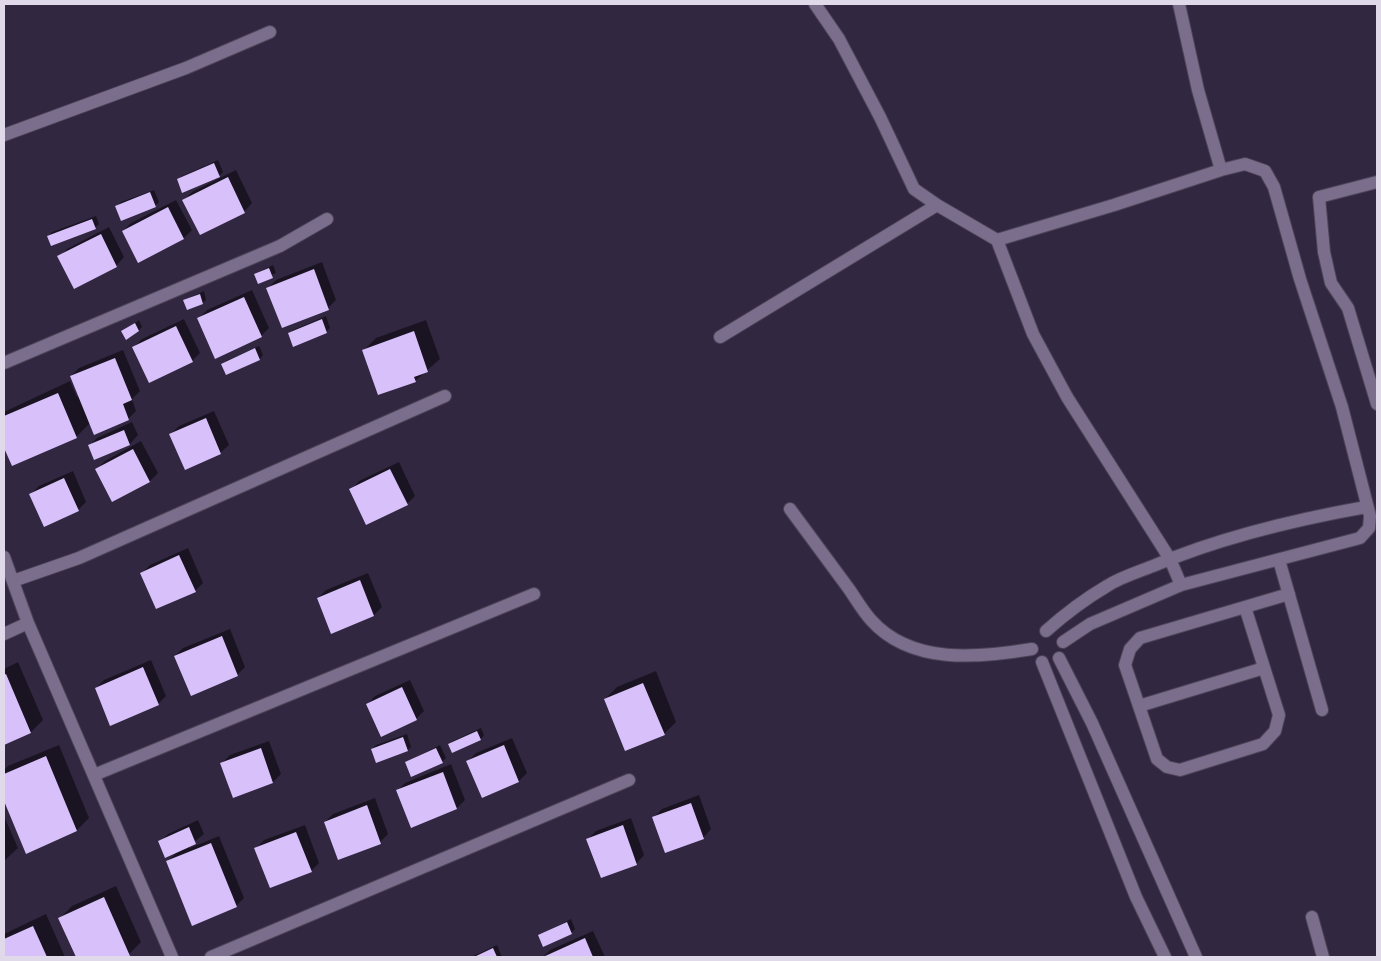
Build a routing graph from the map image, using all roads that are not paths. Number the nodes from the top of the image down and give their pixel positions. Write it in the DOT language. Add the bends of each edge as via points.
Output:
graph roads {
  1 [pos="816,4"];
  2 [pos="1179,4"];
  3 [pos="270,32"];
  4 [pos="4,135"];
  5 [pos="1221,170"];
  6 [pos="1377,182"];
  7 [pos="937,205"];
  8 [pos="327,219"];
  9 [pos="997,240"];
  10 [pos="720,337"];
  11 [pos="4,363"];
  12 [pos="445,396"];
  13 [pos="1377,404"];
  14 [pos="1366,508"];
  15 [pos="790,509"];
  16 [pos="4,557"];
  17 [pos="1170,559"];
  18 [pos="1279,560"];
  19 [pos="14,581"];
  20 [pos="1180,585"];
  21 [pos="534,594"];
  22 [pos="1289,594"];
  23 [pos="1245,606"];
  24 [pos="28,622"];
  25 [pos="1046,631"];
  26 [pos="4,634"];
  27 [pos="1062,642"];
  28 [pos="1032,649"];
  29 [pos="1059,658"];
  30 [pos="1042,662"];
  31 [pos="1264,668"];
  32 [pos="1139,706"];
  33 [pos="1322,710"];
  34 [pos="94,775"];
  35 [pos="629,780"];
  36 [pos="1312,917"];
  37 [pos="172,957"];
  38 [pos="211,957"];
  39 [pos="1164,957"];
  40 [pos="1196,957"];
  41 [pos="1323,957"];
  1 -- 7 [label="street" via="839,39 914,189"];
  2 -- 5 [label="street" via="1198,90"];
  3 -- 4 [label="street" via="186,68"];
  5 -- 9 [label="street"];
  5 -- 14 [label="street" via="1245,164 1257,167 1264,171 1274,187 1342,407"];
  6 -- 13 [label="street" via="1319,197 1324,252 1332,283 1348,308"];
  7 -- 9 [label="street"];
  7 -- 10 [label="street"];
  8 -- 11 [label="street" via="280,246"];
  9 -- 17 [label="street" via="1033,334 1067,397"];
  12 -- 19 [label="street" via="79,558"];
  14 -- 17 [label="street" via="1257,530"];
  14 -- 18 [label="street" via="1370,523 1367,533 1360,538"];
  15 -- 28 [label="street" via="871,620 894,638 933,653 953,656 999,655"];
  16 -- 19 [label="street"];
  17 -- 20 [label="street"];
  17 -- 25 [label="street" via="1109,584"];
  18 -- 20 [label="street"];
  18 -- 22 [label="street"];
  19 -- 24 [label="street"];
  20 -- 27 [label="street" via="1090,624"];
  21 -- 34 [label="street"];
  22 -- 23 [label="street"];
  22 -- 33 [label="street"];
  23 -- 31 [label="street"];
  23 -- 32 [label="street" via="1140,638 1130,649 1125,665"];
  24 -- 26 [label="street"];
  24 -- 34 [label="street"];
  25 -- 27 [label="street" via="1055,633"];
  25 -- 28 [label="street" via="1035,638"];
  27 -- 29 [label="street" via="1063,651"];
  28 -- 30 [label="street"];
  29 -- 30 [label="street"];
  29 -- 40 [label="street" via="1092,723"];
  30 -- 39 [label="street" via="1136,897"];
  31 -- 32 [label="street"];
  31 -- 32 [label="street" via="1279,715 1275,731 1263,744 1180,770 1167,768 1157,759"];
  34 -- 37 [label="street"];
  35 -- 38 [label="street"];
  36 -- 41 [label="street"];
}
